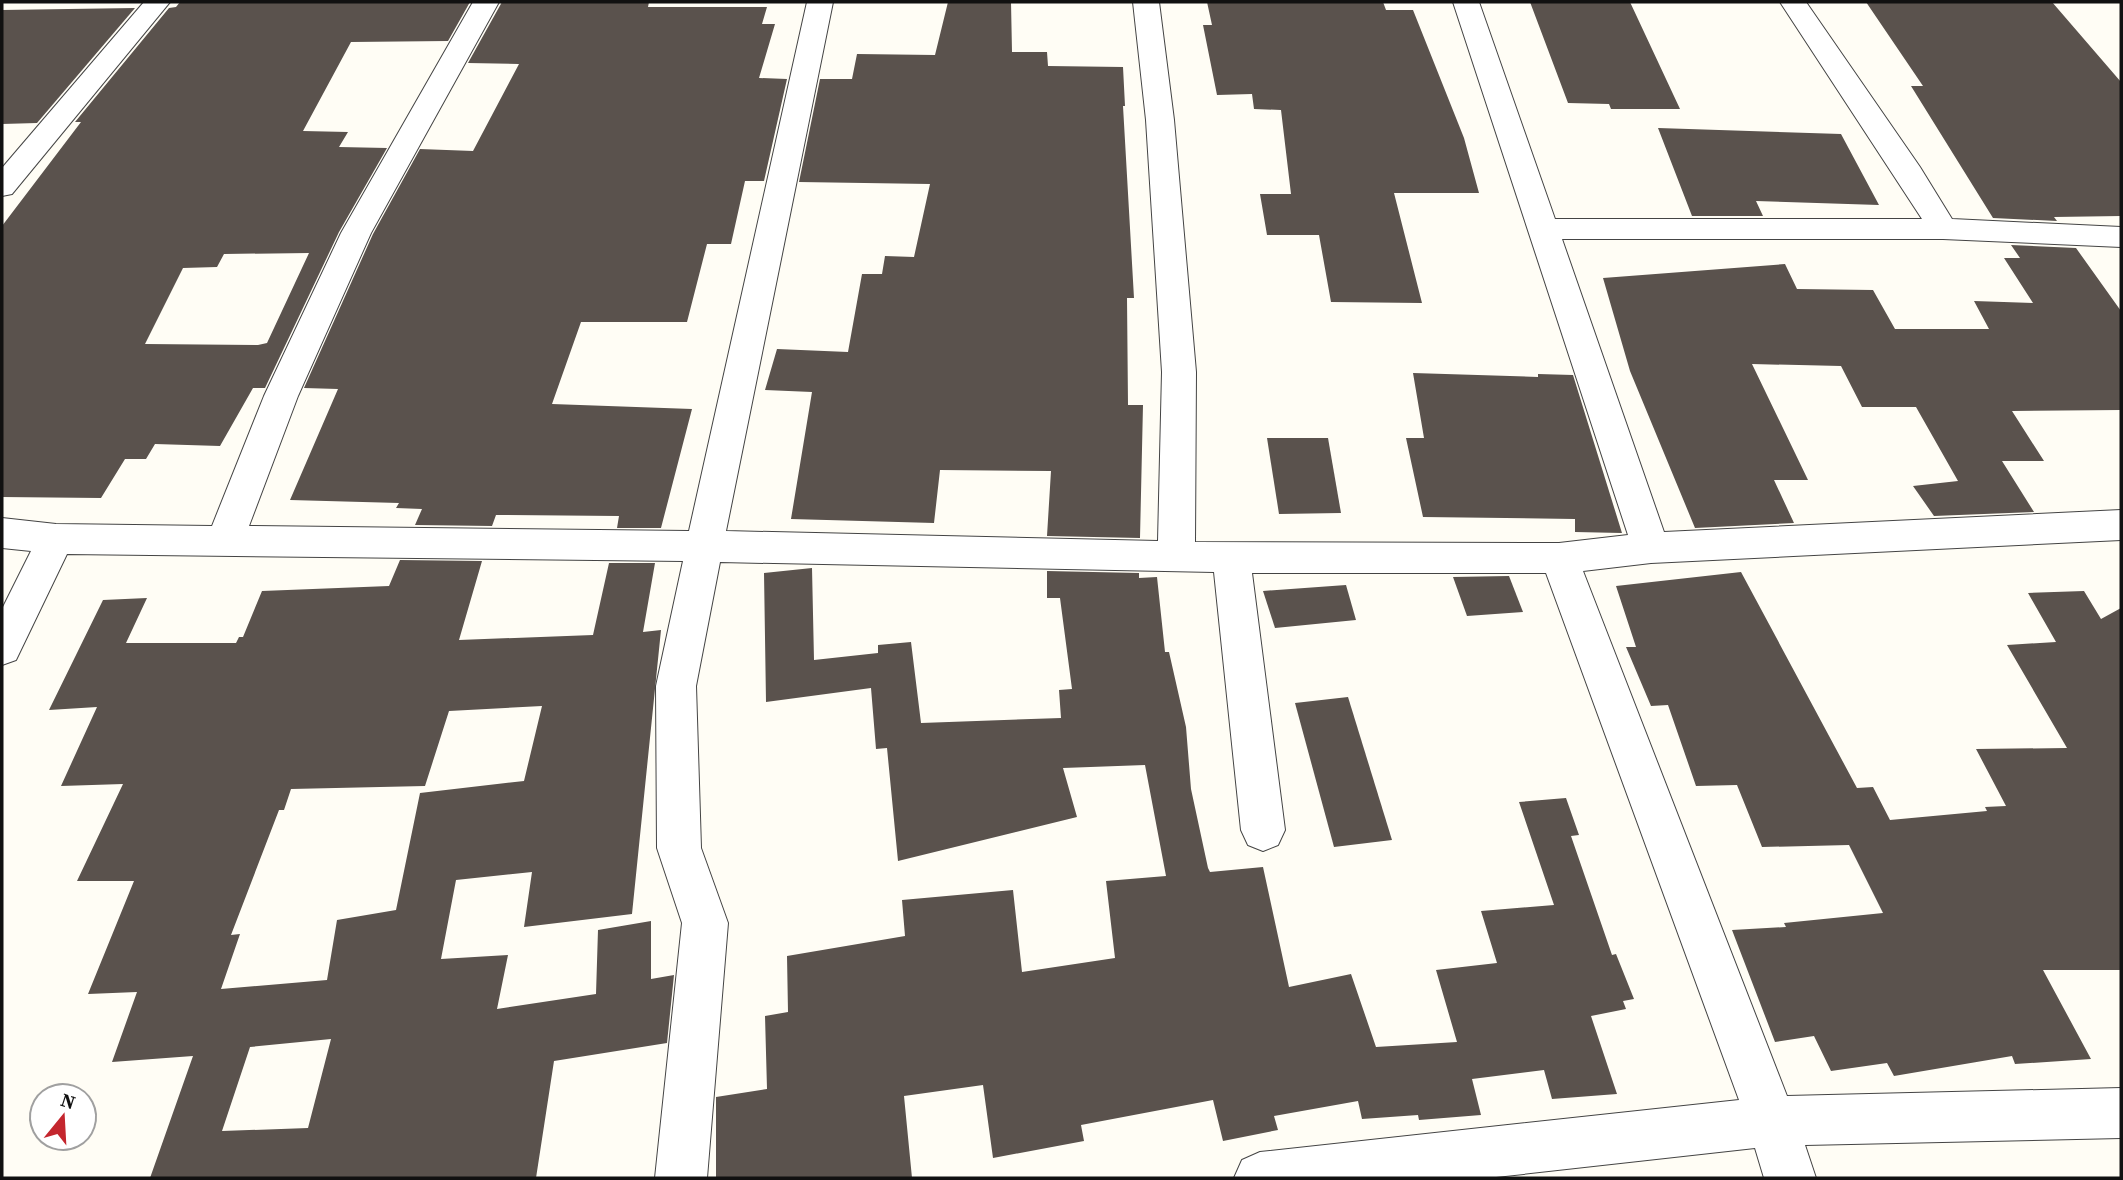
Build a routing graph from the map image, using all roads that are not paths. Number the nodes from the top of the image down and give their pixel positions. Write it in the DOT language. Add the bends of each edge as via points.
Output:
graph roads {
  1 [pos="157,2"];
  2 [pos="486,2"];
  3 [pos="820,2"];
  4 [pos="1146,2"];
  5 [pos="1466,2"];
  6 [pos="1793,2"];
  7 [pos="2,187"];
  8 [pos="1543,229"];
  9 [pos="1943,229"];
  10 [pos="2121,237"];
  11 [pos="2,533"];
  12 [pos="2116,534"];
  13 [pos="56,539"];
  14 [pos="225,540"];
  15 [pos="706,546"];
  16 [pos="1651,548"];
  17 [pos="1176,557"];
  18 [pos="1231,558"];
  19 [pos="1559,558"];
  20 [pos="2,648"];
  21 [pos="1264,830"];
  22 [pos="2121,1113"];
  23 [pos="1772,1121"];
  24 [pos="681,1178"];
  25 [pos="1260,1178"];
  26 [pos="1790,1178"];
  1 -- 7 [label="street"];
  2 -- 14 [label="street" via="356,233 281,396"];
  3 -- 15 [label="street"];
  4 -- 17 [label="street" via="1179,372"];
  5 -- 8 [label="street"];
  6 -- 9 [label="street"];
  8 -- 9 [label="street"];
  8 -- 16 [label="street"];
  9 -- 10 [label="street"];
  11 -- 13 [label="street"];
  12 -- 16 [label="street"];
  13 -- 14 [label="street"];
  13 -- 20 [label="street"];
  14 -- 15 [label="street"];
  15 -- 17 [label="street"];
  15 -- 24 [label="street" via="676,686 679,848 705,923"];
  16 -- 19 [label="street"];
  17 -- 18 [label="street"];
  18 -- 19 [label="street"];
  18 -- 21 [label="street"];
  19 -- 23 [label="street"];
  22 -- 23 [label="street"];
  23 -- 25 [label="street"];
  23 -- 26 [label="street"];
}
